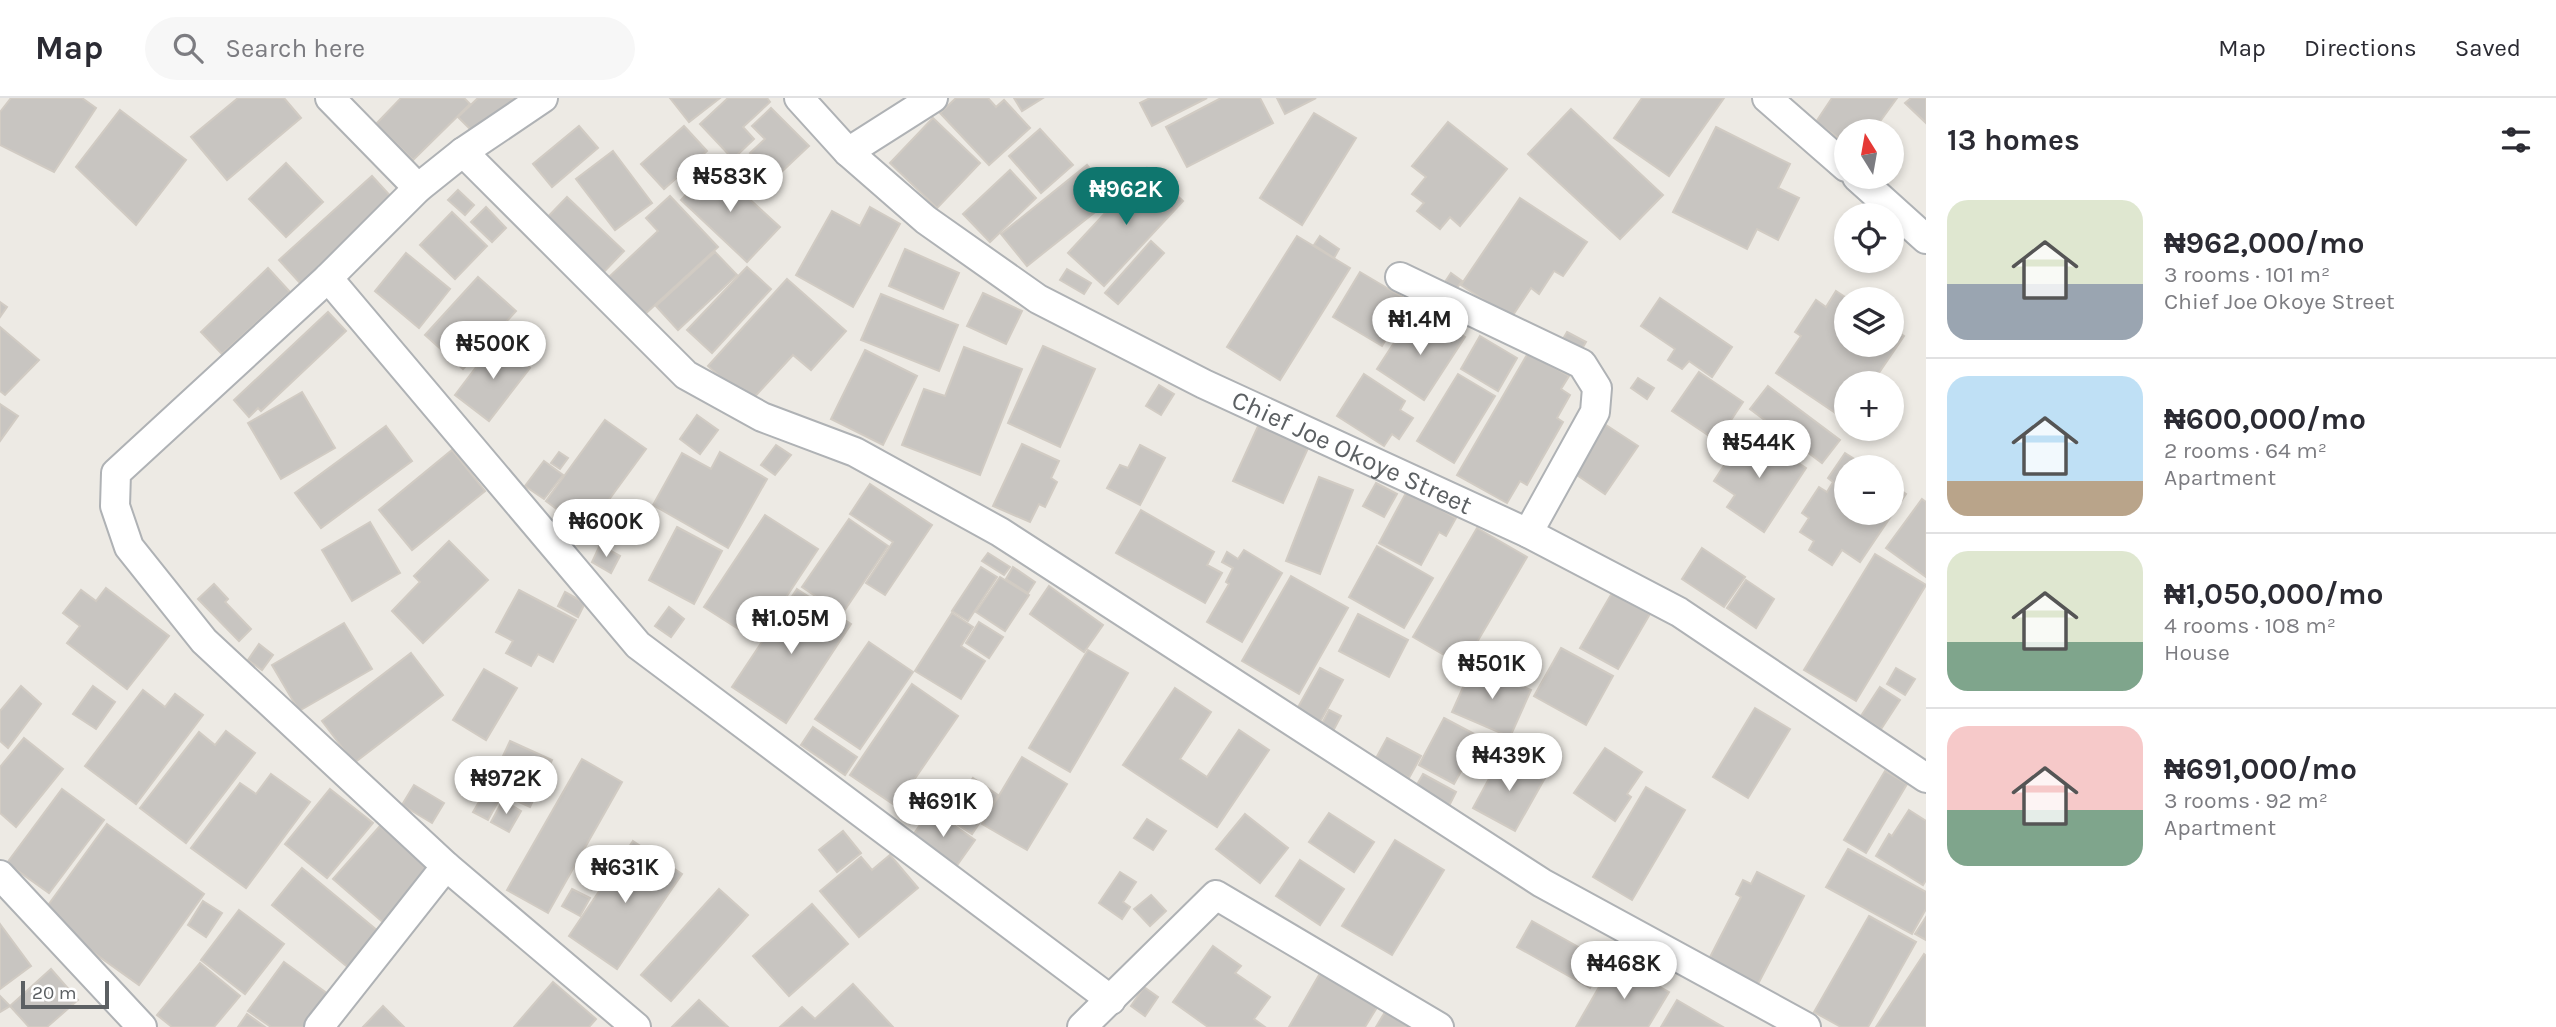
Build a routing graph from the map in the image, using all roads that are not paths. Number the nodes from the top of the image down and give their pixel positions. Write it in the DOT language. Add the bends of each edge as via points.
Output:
graph roads {
  1 [pos="330,98"];
  2 [pos="543,98"];
  3 [pos="799,98"];
  4 [pos="933,98"];
  5 [pos="1767,98"];
  6 [pos="463,152"];
  7 [pos="848,152"];
  8 [pos="1834,157"];
  9 [pos="418,188"];
  10 [pos="1870,189"];
  11 [pos="1926,239"];
  12 [pos="1400,277"];
  13 [pos="328,278"];
  14 [pos="1528,533"];
  15 [pos="1926,778"];
  16 [pos="446,866"];
  17 [pos="0,875"];
  18 [pos="1111,1000"];
  19 [pos="142,1027"];
  20 [pos="319,1027"];
  21 [pos="636,1027"];
  22 [pos="1082,1027"];
  23 [pos="1439,1027"];
  24 [pos="1806,1027"];
  1 -- 9 [label="street"];
  2 -- 6 [label="street"];
  3 -- 7 [label="street, Chief Joe Okoye Street"];
  4 -- 7 [label="street"];
  5 -- 8 [label="street"];
  6 -- 9 [label="street"];
  6 -- 24 [label="street" via="686,375 762,417 855,452 1000,532 1542,883"];
  7 -- 14 [label="street, Chief Joe Okoye Street" via="926,220 1038,299 1204,384"];
  9 -- 13 [label="street"];
  10 -- 11 [label="street"];
  12 -- 14 [label="street" via="1582,364 1597,388 1595,412"];
  13 -- 16 [label="street" via="116,473 115,506 129,547 204,641"];
  13 -- 18 [label="street" via="638,645"];
  14 -- 15 [label="street, Chief Joe Okoye Street" via="1679,612"];
  16 -- 20 [label="street"];
  16 -- 21 [label="street"];
  17 -- 19 [label="street"];
  18 -- 22 [label="street"];
  18 -- 23 [label="street" via="1216,895"];
}
